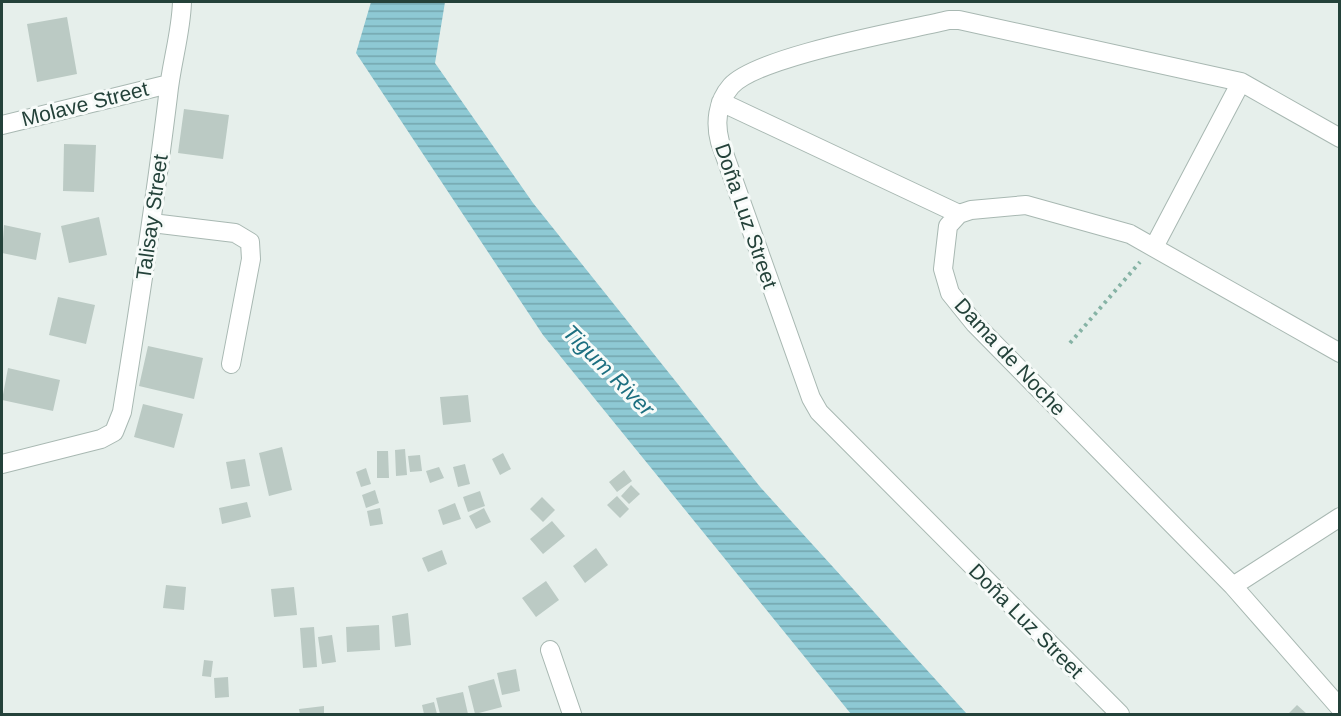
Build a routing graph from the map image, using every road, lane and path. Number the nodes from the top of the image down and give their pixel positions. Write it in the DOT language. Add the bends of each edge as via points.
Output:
graph roads {
  1 [pos="182,2"];
  2 [pos="1241,82"];
  3 [pos="169,84"];
  4 [pos="722,102"];
  5 [pos="2,125"];
  6 [pos="1340,138"];
  7 [pos="959,214"];
  8 [pos="152,223"];
  9 [pos="1154,247"];
  10 [pos="1070,343"];
  11 [pos="1340,353"];
  12 [pos="231,364"];
  13 [pos="2,464"];
  14 [pos="1340,517"];
  15 [pos="1233,586"];
  16 [pos="550,650"];
  17 [pos="1340,708"];
  18 [pos="572,714"];
  19 [pos="1120,714"];
  1 -- 3 [label="street, Talisay Street"];
  2 -- 4 [label="street, Doña Luz Street" via="949,20 777,61 746,74"];
  2 -- 6 [label="street, Doña Luz Street"];
  2 -- 9 [label="street"];
  3 -- 5 [label="street, Molave Street"];
  3 -- 8 [label="street, Talisay Street"];
  4 -- 7 [label="street"];
  4 -- 19 [label="street, Doña Luz Street" via="716,125 720,142 819,412"];
  7 -- 9 [label="street" via="1026,205 1038,207 1115,228"];
  7 -- 15 [label="street, Dama de Noche" via="948,226 946,239 943,269 950,293 975,324"];
  8 -- 12 [label="street" via="235,234 250,242 251,259"];
  8 -- 13 [label="street, Talisay Street" via="122,412 114,432 101,439"];
  9 -- 10 [label="path"];
  9 -- 11 [label="street"];
  14 -- 15 [label="street"];
  15 -- 17 [label="street, Dama de Noche"];
  16 -- 18 [label="street"];
}
